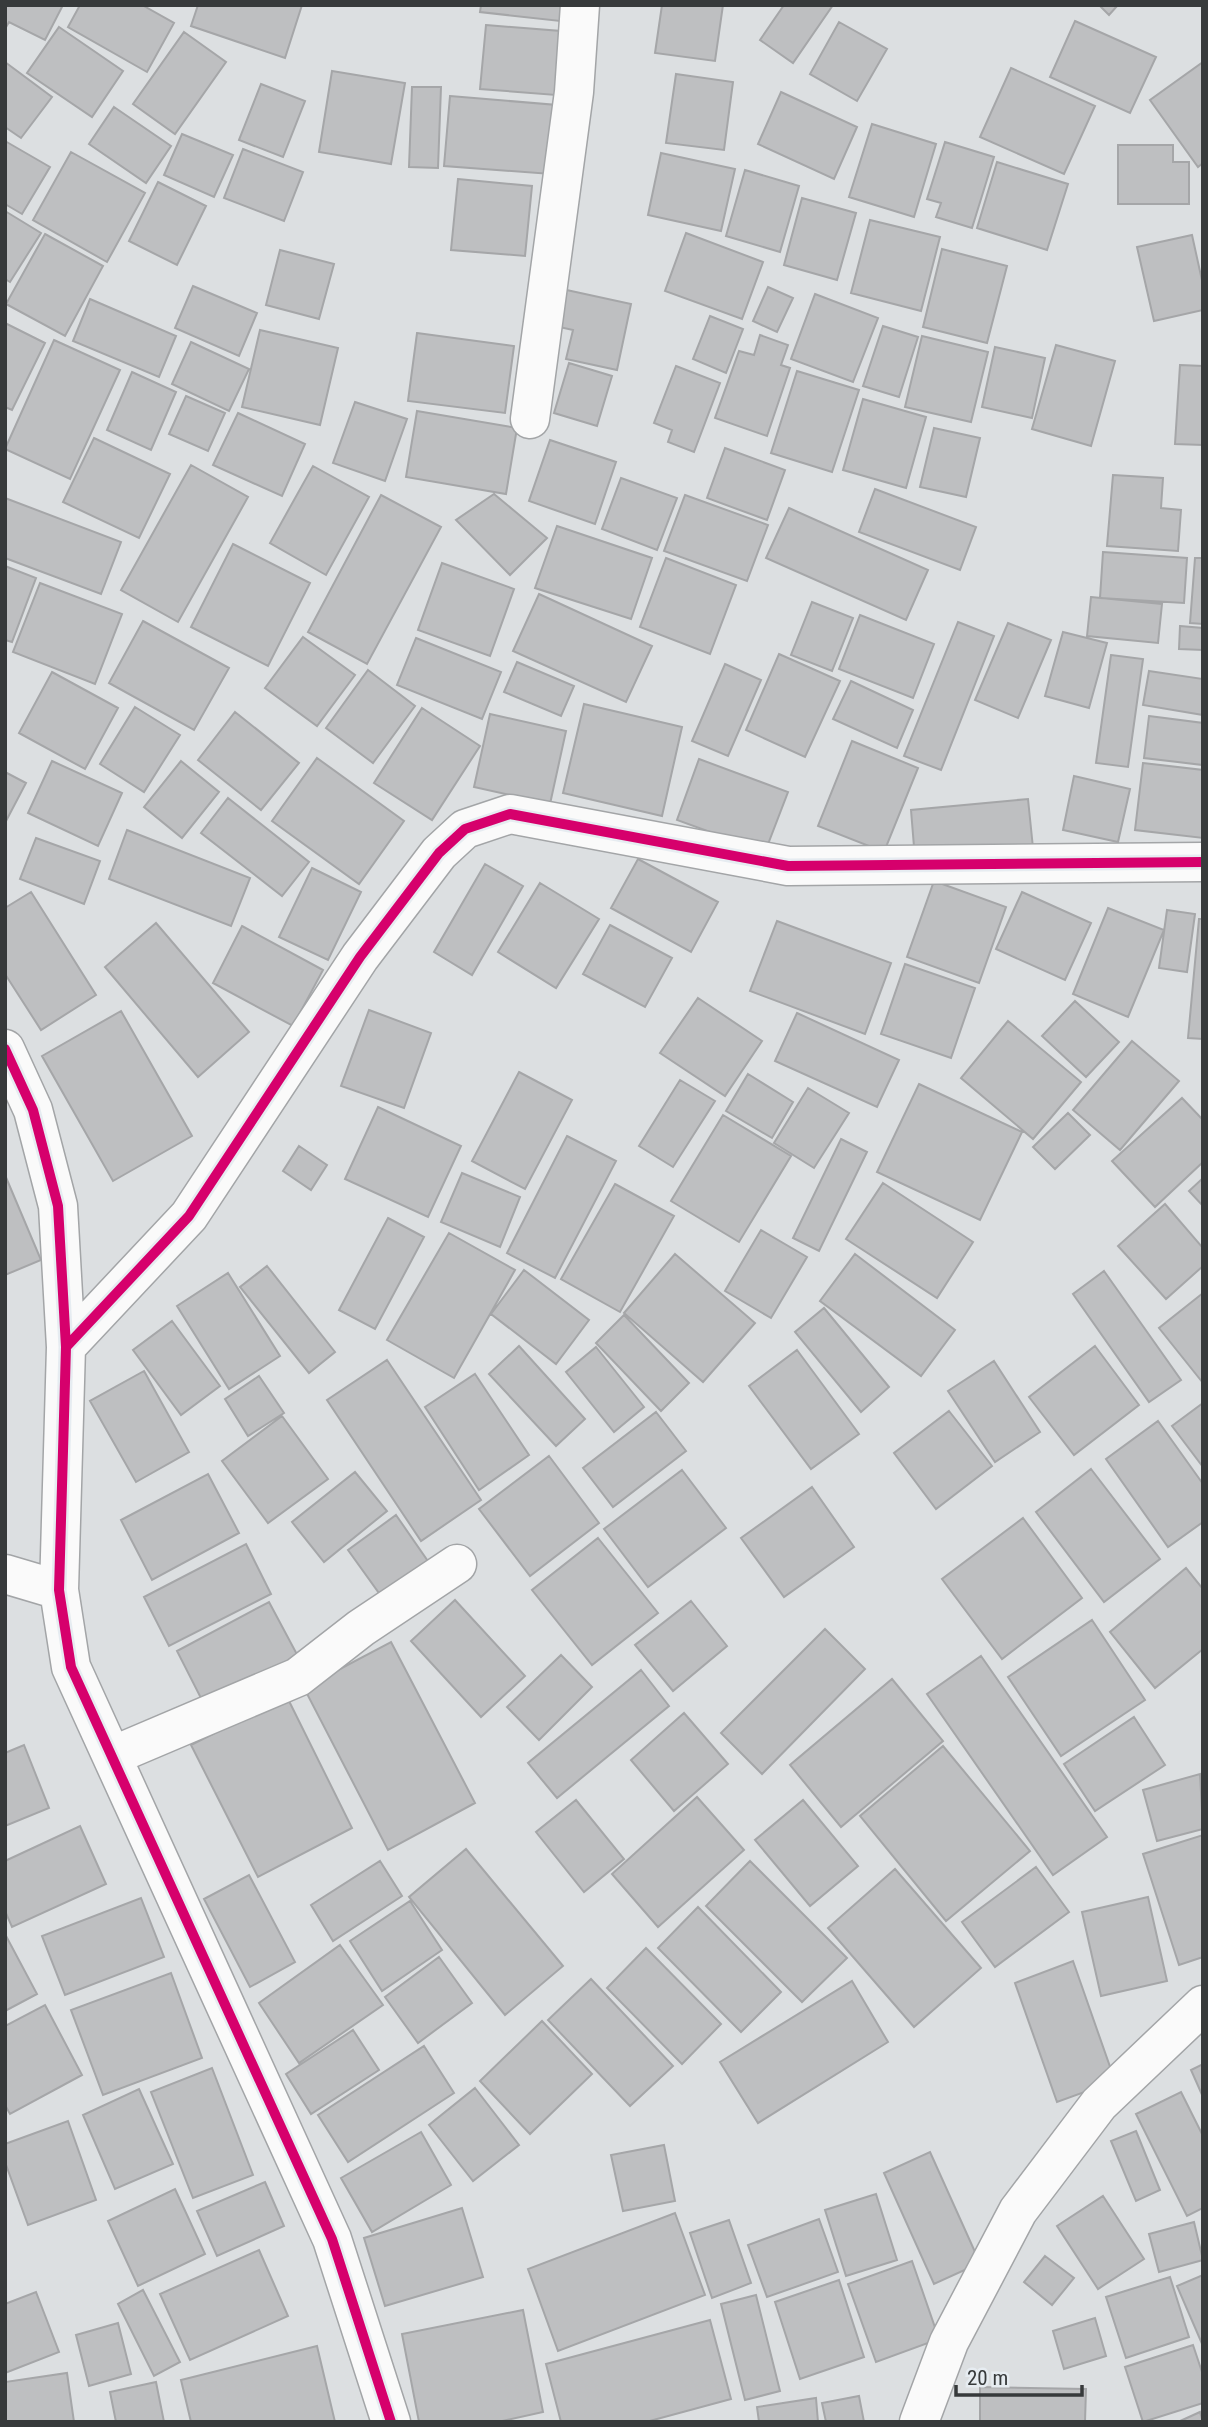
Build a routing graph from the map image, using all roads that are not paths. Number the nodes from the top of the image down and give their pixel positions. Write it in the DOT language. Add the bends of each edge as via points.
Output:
graph roads {
  1 [pos="580,5"];
  2 [pos="530,419"];
  3 [pos="1203,862"];
  4 [pos="5,1049"];
  5 [pos="66,1347"];
  6 [pos="457,1564"];
  7 [pos="5,1574"];
  8 [pos="59,1590"];
  9 [pos="112,1756"];
  10 [pos="1203,2005"];
  11 [pos="391,2422"];
  12 [pos="919,2422"];
  1 -- 2 [label="street" via="574,92"];
  3 -- 5 [label="street" via="788,866 510,814 465,829 439,853 360,957 189,1216"];
  4 -- 5 [label="street" via="33,1110 58,1206"];
  5 -- 8 [label="street"];
  6 -- 9 [label="street" via="298,1677"];
  7 -- 8 [label="street"];
  8 -- 9 [label="street" via="71,1667"];
  9 -- 11 [label="street" via="332,2239"];
  10 -- 12 [label="street" via="1099,2104 1018,2211 949,2342"];
}
